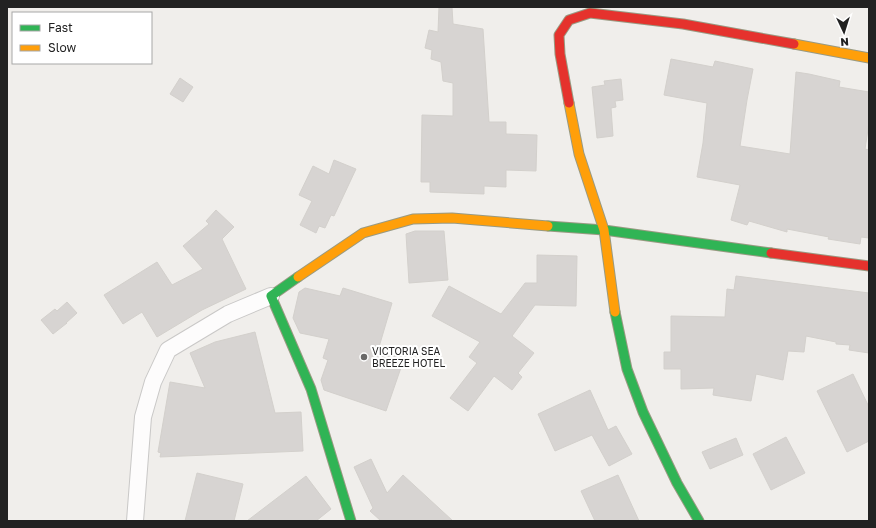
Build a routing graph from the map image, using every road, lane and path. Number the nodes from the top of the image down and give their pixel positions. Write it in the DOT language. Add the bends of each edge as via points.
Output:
graph roads {
  1 [pos="869,58"];
  2 [pos="604,230"];
  3 [pos="869,266"];
  4 [pos="271,296"];
  5 [pos="135,521"];
  6 [pos="351,521"];
  7 [pos="699,521"];
  1 -- 2 [label="street" via="683,24 590,13 570,20 559,35 560,54 578,154"];
  2 -- 3 [label="street"];
  2 -- 4 [label="street" via="460,219 413,219 363,232"];
  2 -- 7 [label="street" via="615,311 627,369 659,446"];
  4 -- 5 [label="street" via="228,314 168,350 153,382 143,417"];
  4 -- 6 [label="street" via="311,389"];
}
